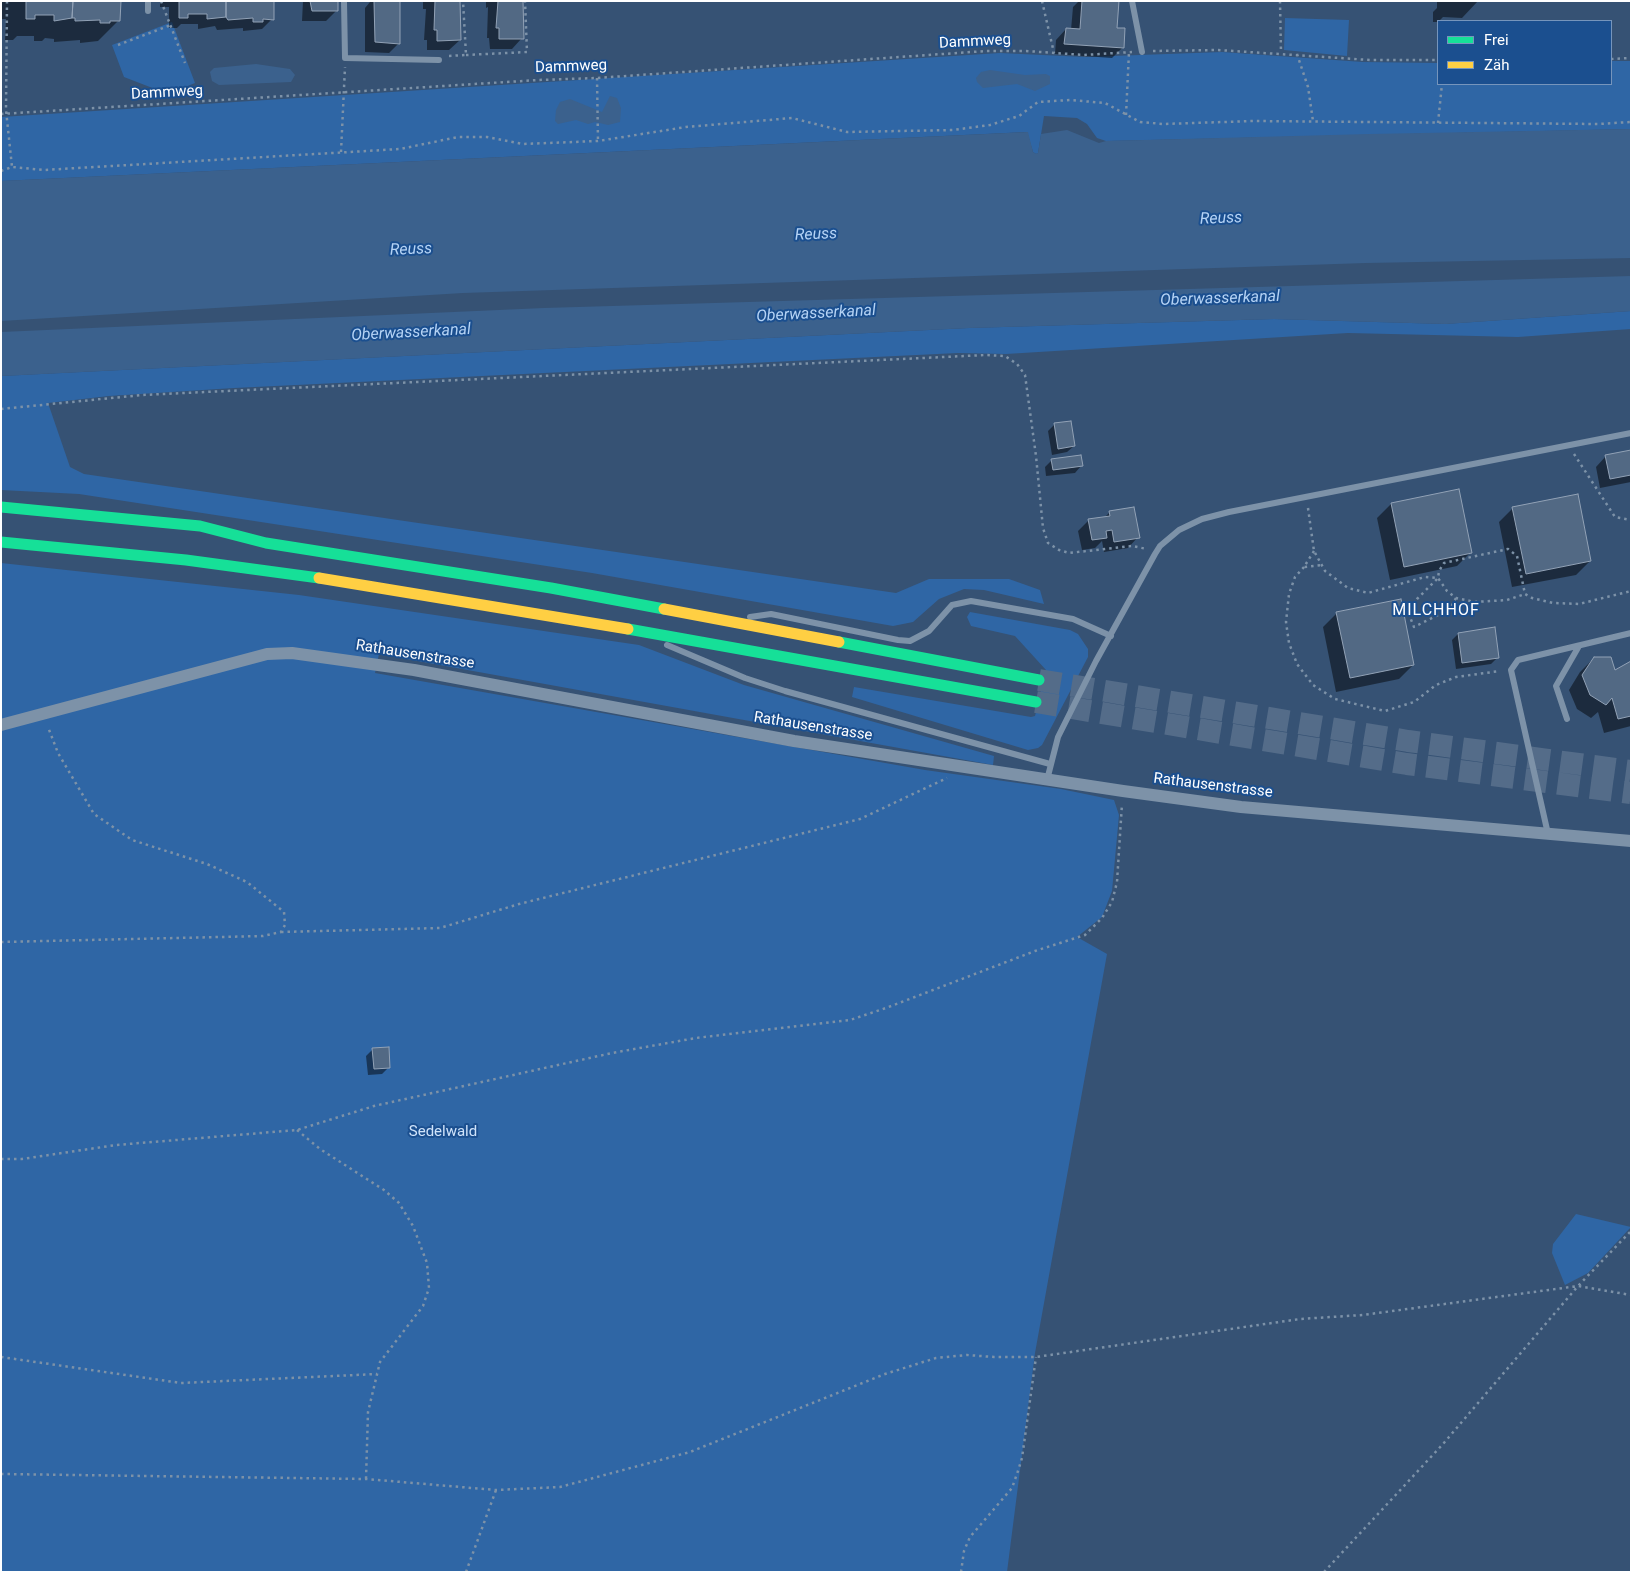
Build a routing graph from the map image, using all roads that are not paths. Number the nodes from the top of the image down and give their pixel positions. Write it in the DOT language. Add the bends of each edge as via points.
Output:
graph roads {
  1 [pos="148,1"];
  2 [pos="344,1"];
  3 [pos="1132,1"];
  4 [pos="148,11"];
  5 [pos="1142,52"];
  6 [pos="439,60"];
  7 [pos="1631,433"];
  8 [pos="1,507"];
  9 [pos="1,518"];
  10 [pos="149,533"];
  11 [pos="205,540"];
  12 [pos="1,542"];
  13 [pos="266,543"];
  14 [pos="728,620"];
  15 [pos="635,629"];
  16 [pos="1631,633"];
  17 [pos="1111,636"];
  18 [pos="1579,646"];
  19 [pos="1039,680"];
  20 [pos="1036,702"];
  21 [pos="1567,719"];
  22 [pos="1,725"];
  23 [pos="1050,764"];
  24 [pos="1047,780"];
  25 [pos="1548,834"];
  26 [pos="1631,841"];
  1 -- 4 [label="lane"];
  2 -- 6 [label="lane" via="345,58"];
  3 -- 5 [label="lane"];
  7 -- 17 [label="lane" via="1202,519 1179,530 1160,546"];
  8 -- 13 [label="highway" via="200,526"];
  9 -- 10 [label="highway"];
  11 -- 13 [label="highway"];
  12 -- 15 [label="highway" via="308,576"];
  13 -- 14 [label="highway" via="487,577"];
  14 -- 17 [label="lane" via="771,614 910,640 929,631 952,605 965,601 1073,620"];
  14 -- 19 [label="highway"];
  15 -- 20 [label="highway"];
  15 -- 23 [label="lane" via="694,658 752,681"];
  16 -- 18 [label="lane"];
  17 -- 23 [label="lane" via="1058,737"];
  18 -- 21 [label="lane" via="1556,686"];
  18 -- 25 [label="lane" via="1518,660 1511,670"];
  22 -- 24 [label="street, Rathausenstrasse" via="267,654 292,653 414,670 794,741"];
  23 -- 24 [label="lane"];
  24 -- 25 [label="street, Rathausenstrasse" via="1241,807"];
  25 -- 26 [label="street, Rathausenstrasse"];
}
